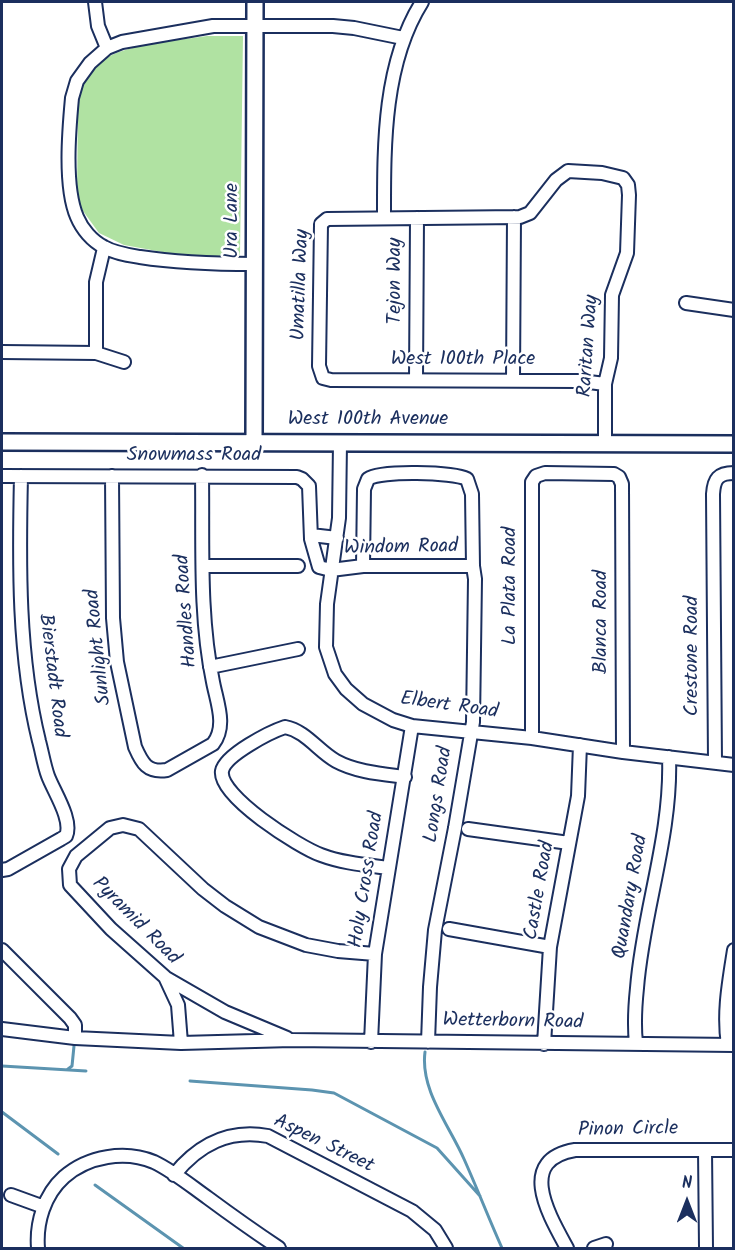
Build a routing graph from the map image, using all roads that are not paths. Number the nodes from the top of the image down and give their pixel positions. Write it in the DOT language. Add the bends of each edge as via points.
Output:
graph roads {
  1 [pos="95,2"];
  2 [pos="255,2"];
  3 [pos="422,2"];
  4 [pos="255,26"];
  5 [pos="403,38"];
  6 [pos="107,48"];
  7 [pos="514,217"];
  8 [pos="384,218"];
  9 [pos="417,218"];
  10 [pos="105,248"];
  11 [pos="255,264"];
  12 [pos="686,303"];
  13 [pos="734,310"];
  14 [pos="2,352"];
  15 [pos="96,353"];
  16 [pos="124,362"];
  17 [pos="322,376"];
  18 [pos="416,380"];
  19 [pos="513,380"];
  20 [pos="605,384"];
  21 [pos="254,441"];
  22 [pos="2,442"];
  23 [pos="340,442"];
  24 [pos="605,444"];
  25 [pos="734,444"];
  26 [pos="575,473"];
  27 [pos="734,473"];
  28 [pos="202,475"];
  29 [pos="2,476"];
  30 [pos="21,476"];
  31 [pos="112,476"];
  32 [pos="311,535"];
  33 [pos="337,538"];
  34 [pos="203,566"];
  35 [pos="298,566"];
  36 [pos="363,566"];
  37 [pos="472,566"];
  38 [pos="331,570"];
  39 [pos="298,649"];
  40 [pos="210,667"];
  41 [pos="412,726"];
  42 [pos="470,732"];
  43 [pos="532,738"];
  44 [pos="580,745"];
  45 [pos="623,752"];
  46 [pos="669,757"];
  47 [pos="185,760"];
  48 [pos="715,762"];
  49 [pos="734,765"];
  50 [pos="405,777"];
  51 [pos="468,829"];
  52 [pos="569,843"];
  53 [pos="389,868"];
  54 [pos="2,870"];
  55 [pos="448,929"];
  56 [pos="550,947"];
  57 [pos="2,950"];
  58 [pos="734,950"];
  59 [pos="375,954"];
  60 [pos="165,977"];
  61 [pos="2,1029"];
  62 [pos="75,1038"];
  63 [pos="292,1040"];
  64 [pos="371,1041"];
  65 [pos="428,1042"];
  66 [pos="181,1043"];
  67 [pos="636,1043"];
  68 [pos="544,1044"];
  69 [pos="731,1045"];
  70 [pos="705,1149"];
  71 [pos="734,1150"];
  72 [pos="174,1174"];
  73 [pos="11,1195"];
  74 [pos="44,1207"];
  75 [pos="38,1248"];
  76 [pos="279,1248"];
  77 [pos="446,1248"];
  78 [pos="567,1248"];
  79 [pos="706,1248"];
  1 -- 6 [label="street" via="98,26"];
  2 -- 4 [label="street, Ura Lane"];
  3 -- 5 [label="street"];
  4 -- 5 [label="street" via="333,26"];
  4 -- 6 [label="street" via="200,27"];
  4 -- 11 [label="street, Ura Lane"];
  5 -- 8 [label="street" via="386,123"];
  6 -- 10 [label="street" via="90,63 74,88 69,167 70,196 77,218"];
  7 -- 9 [label="street"];
  7 -- 19 [label="street"];
  7 -- 20 [label="street, Raritan Way" via="530,213 568,171 619,176 626,182 627,253 612,290 611,358"];
  8 -- 9 [label="street"];
  8 -- 17 [label="street, Umatilla Way" via="327,219 321,224"];
  9 -- 18 [label="street, Tejon Way"];
  10 -- 11 [label="street" via="165,261"];
  10 -- 15 [label="street" via="96,282"];
  11 -- 21 [label="street, Ura Lane"];
  12 -- 13 [label="street"];
  14 -- 15 [label="street"];
  15 -- 16 [label="street"];
  17 -- 18 [label="street, West 100th Place" via="331,380"];
  18 -- 19 [label="street, West 100th Place"];
  19 -- 20 [label="street, West 100th Place"];
  20 -- 24 [label="street, Raritan Way"];
  21 -- 22 [label="street, West 100th Avenue"];
  21 -- 23 [label="street, West 100th Avenue"];
  23 -- 24 [label="street, West 100th Avenue"];
  23 -- 33 [label="street, Elbert Road"];
  24 -- 25 [label="street, West 100th Avenue"];
  26 -- 43 [label="street, La Plata Road" via="545,473 532,482"];
  26 -- 45 [label="street, Blanca Road" via="617,475 622,484"];
  27 -- 48 [label="street, Crestone Road" via="722,473 714,486"];
  28 -- 31 [label="street, Snowmass Road"];
  28 -- 32 [label="street, Snowmass Road" via="302,479 309,486"];
  28 -- 34 [label="street, Handles Road"];
  29 -- 30 [label="street, Snowmass Road"];
  30 -- 31 [label="street, Snowmass Road"];
  30 -- 54 [label="street, Bierstadt Road" via="24,640 33,715 48,775 68,826 66,836"];
  31 -- 47 [label="street, Sunlight Road" via="113,618 130,730 147,768 167,770"];
  32 -- 33 [label="street"];
  32 -- 38 [label="street, Snowmass Road" via="319,567"];
  33 -- 38 [label="street, Elbert Road"];
  34 -- 35 [label="street"];
  34 -- 40 [label="street, Handles Road"];
  36 -- 37 [label="street, Windom Road"];
  36 -- 37 [label="street, Longs Road" via="365,483 379,474 467,478"];
  36 -- 38 [label="street, Windom Road"];
  37 -- 42 [label="street, Longs Road" via="474,706"];
  38 -- 41 [label="street, Elbert Road" via="326,647 332,667 346,689 363,704"];
  39 -- 40 [label="street"];
  40 -- 47 [label="street, Handles Road" via="222,723 220,731 213,744"];
  41 -- 42 [label="street, Elbert Road"];
  41 -- 50 [label="street, Holy Cross Road"];
  42 -- 43 [label="street, Elbert Road"];
  42 -- 65 [label="street, Longs Road" via="435,930"];
  43 -- 44 [label="street, Elbert Road"];
  44 -- 45 [label="street, Elbert Road"];
  44 -- 52 [label="street, Castle Road" via="578,796"];
  45 -- 46 [label="street, Elbert Road"];
  46 -- 48 [label="street, Elbert Road"];
  46 -- 67 [label="street, Quandary Road" via="666,819 638,973"];
  48 -- 49 [label="street, Elbert Road"];
  50 -- 53 [label="street, Holy Cross Road"];
  50 -- 53 [label="street" via="346,766 285,727 273,731 223,768 223,780 254,814 300,846 342,860"];
  51 -- 52 [label="street"];
  52 -- 56 [label="street, Castle Road"];
  53 -- 59 [label="street, Holy Cross Road"];
  55 -- 56 [label="street"];
  56 -- 68 [label="street, Castle Road"];
  57 -- 62 [label="street" via="70,1018 75,1025"];
  58 -- 69 [label="street" via="725,1028"];
  59 -- 60 [label="street, Pyramid Road" via="306,945 259,927 203,889 139,829 123,825 110,828 76,856 69,869 70,885 111,929"];
  59 -- 64 [label="street, Holy Cross Road"];
  60 -- 63 [label="street, Wetterborn Road" via="225,1012"];
  60 -- 66 [label="street, Pyramid Road" via="178,1005"];
  61 -- 62 [label="street, Wetterborn Road"];
  62 -- 66 [label="street, Wetterborn Road"];
  63 -- 64 [label="street, Wetterborn Road"];
  63 -- 66 [label="street, Wetterborn Road"];
  64 -- 65 [label="street, Wetterborn Road"];
  65 -- 68 [label="street, Wetterborn Road"];
  67 -- 68 [label="street, Wetterborn Road"];
  67 -- 69 [label="street, Wetterborn Road"];
  70 -- 71 [label="street, Pinon Circle"];
  70 -- 78 [label="street, Pinon Circle" via="575,1150 550,1158 540,1178 541,1190"];
  70 -- 79 [label="street"];
  72 -- 74 [label="street" via="156,1163 131,1156 87,1162 54,1188"];
  72 -- 76 [label="street"];
  72 -- 77 [label="street, Aspen Street" via="190,1156 216,1140 243,1134 268,1137 412,1211 435,1230"];
  73 -- 74 [label="street"];
  74 -- 75 [label="street"];
}
